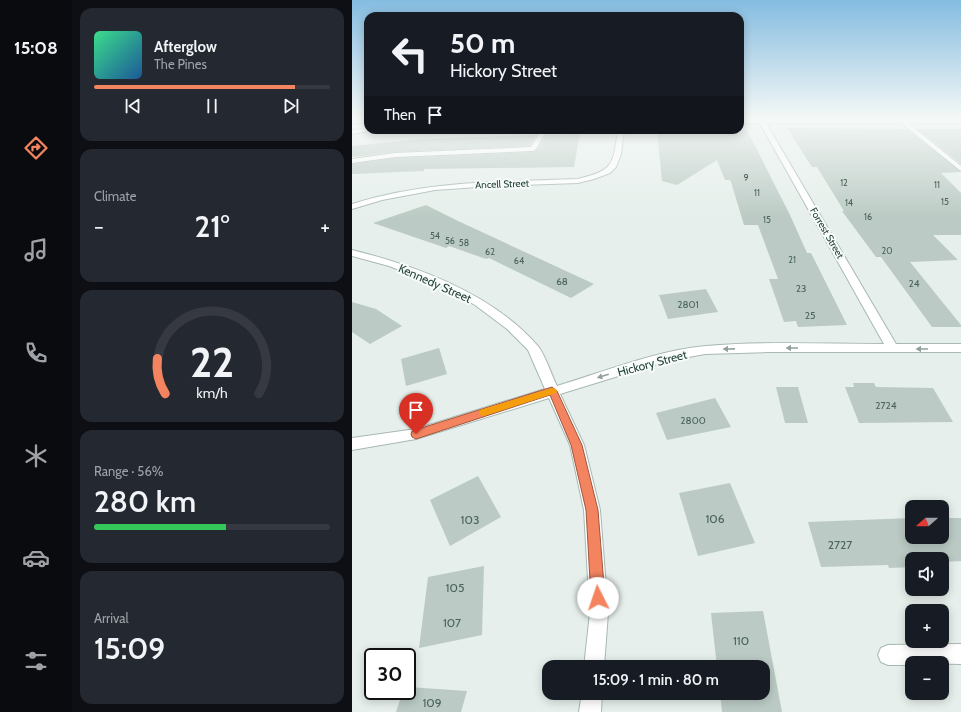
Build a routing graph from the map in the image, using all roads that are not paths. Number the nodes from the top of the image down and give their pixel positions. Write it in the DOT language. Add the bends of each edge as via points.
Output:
graph roads {
  1 [pos="482,151"];
  2 [pos="618,151"];
  3 [pos="779,151"];
  4 [pos="939,151"];
  5 [pos="352,161"];
  6 [pos="961,169"];
  7 [pos="352,207"];
  8 [pos="352,253"];
  9 [pos="961,348"];
  10 [pos="893,349"];
  11 [pos="552,391"];
  12 [pos="352,444"];
  13 [pos="888,654"];
  14 [pos="961,654"];
  15 [pos="595,660"];
  16 [pos="591,700"];
  17 [pos="590,712"];
  1 -- 5 [label="street" via="395,155"];
  2 -- 7 [label="street, Ancell Street" via="613,168 602,175 578,181 424,188 383,196"];
  3 -- 10 [label="street, Forrest Street"];
  4 -- 6 [label="street"];
  8 -- 11 [label="street, Kennedy Street" via="422,275 449,286 479,303 511,326 533,348"];
  9 -- 10 [label="street, Hickory Street, one-way"];
  10 -- 11 [label="street, Hickory Street, one-way" via="705,350 666,357"];
  11 -- 12 [label="street, Hickory Street" via="416,434"];
  11 -- 15 [label="street, Kennedy Street" via="577,445 592,510 599,613"];
  13 -- 14 [label="street"];
  16 -- 17 [label="street"];
}
